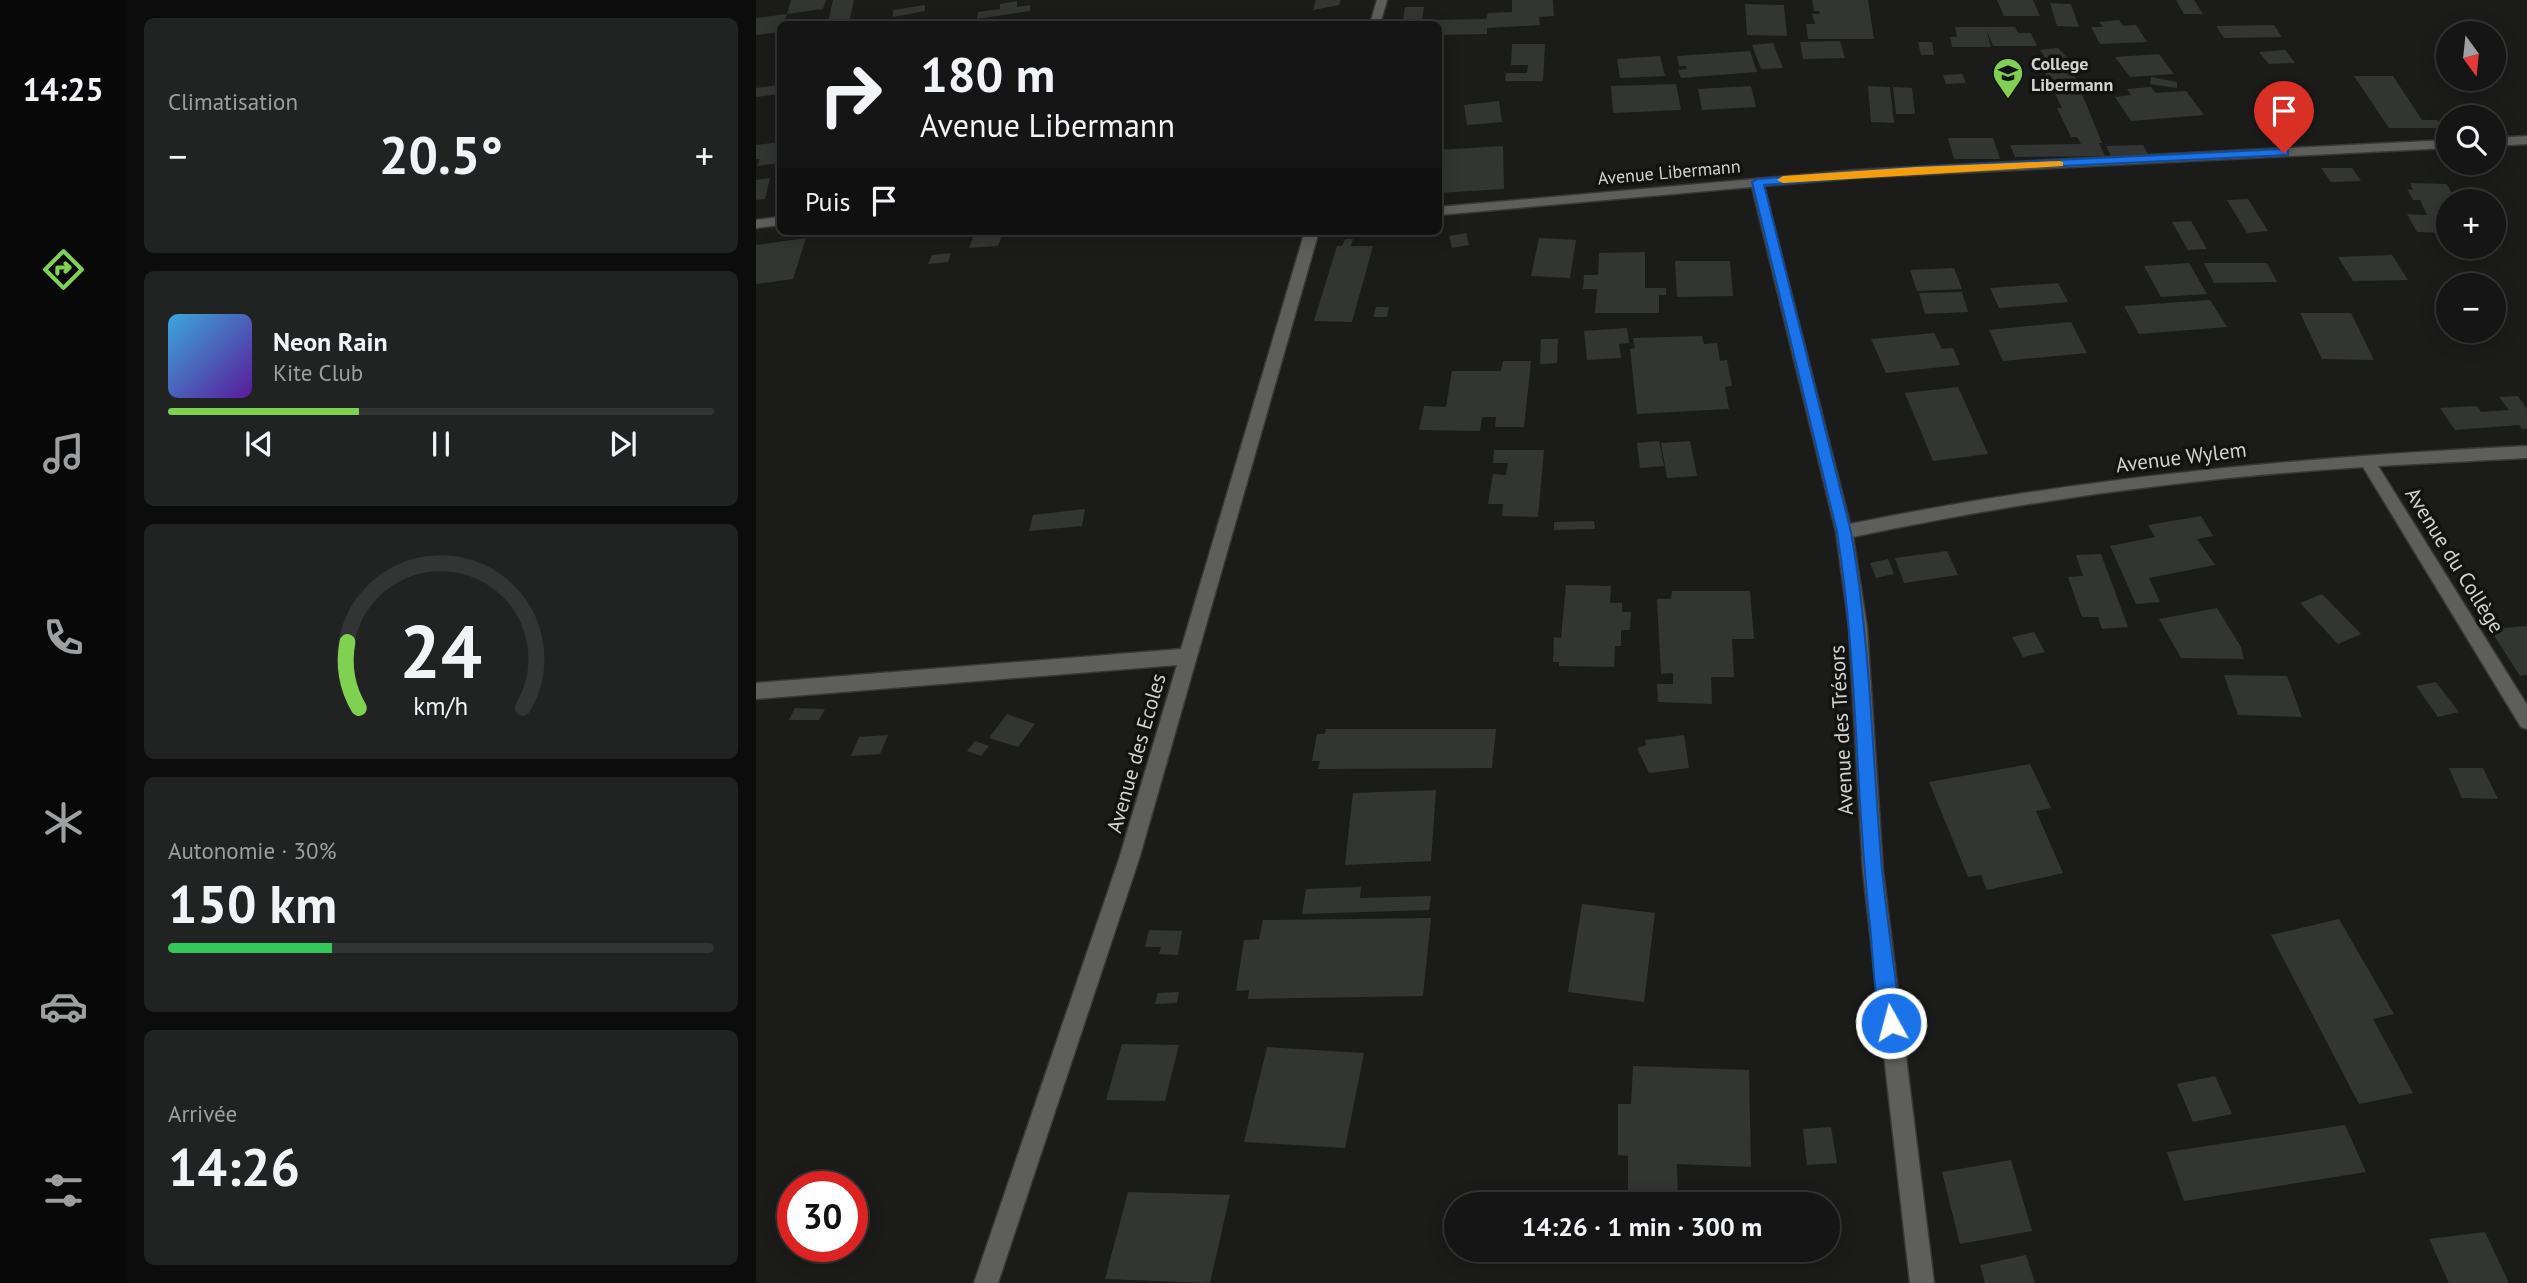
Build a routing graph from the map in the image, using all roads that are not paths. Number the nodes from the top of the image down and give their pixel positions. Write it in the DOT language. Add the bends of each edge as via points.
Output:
graph roads {
  1 [pos="1382,0"];
  2 [pos="1376,21"];
  3 [pos="2527,140"];
  4 [pos="2506,141"];
  5 [pos="2436,145"];
  6 [pos="1757,182"];
  7 [pos="1442,211"];
  8 [pos="777,221"];
  9 [pos="756,224"];
  10 [pos="1311,235"];
  11 [pos="2527,452"];
  12 [pos="2366,459"];
  13 [pos="1844,532"];
  14 [pos="1189,656"];
  15 [pos="756,691"];
  16 [pos="2527,721"];
  17 [pos="986,1283"];
  18 [pos="1922,1283"];
  1 -- 2 [label="street"];
  3 -- 4 [label="street"];
  5 -- 6 [label="street, Avenue Libermann"];
  6 -- 7 [label="street, Avenue Libermann"];
  6 -- 13 [label="street, Avenue des Trésors"];
  8 -- 9 [label="street"];
  10 -- 14 [label="street, Avenue des Ecoles"];
  11 -- 12 [label="street, Avenue Wylem"];
  12 -- 13 [label="street, Avenue Wylem" via="2117,485"];
  12 -- 16 [label="street, Avenue du Collège"];
  13 -- 18 [label="street, Avenue des Trésors" via="1858,626 1873,871"];
  14 -- 15 [label="street"];
  14 -- 17 [label="street, Avenue des Ecoles" via="1129,859"];
}
